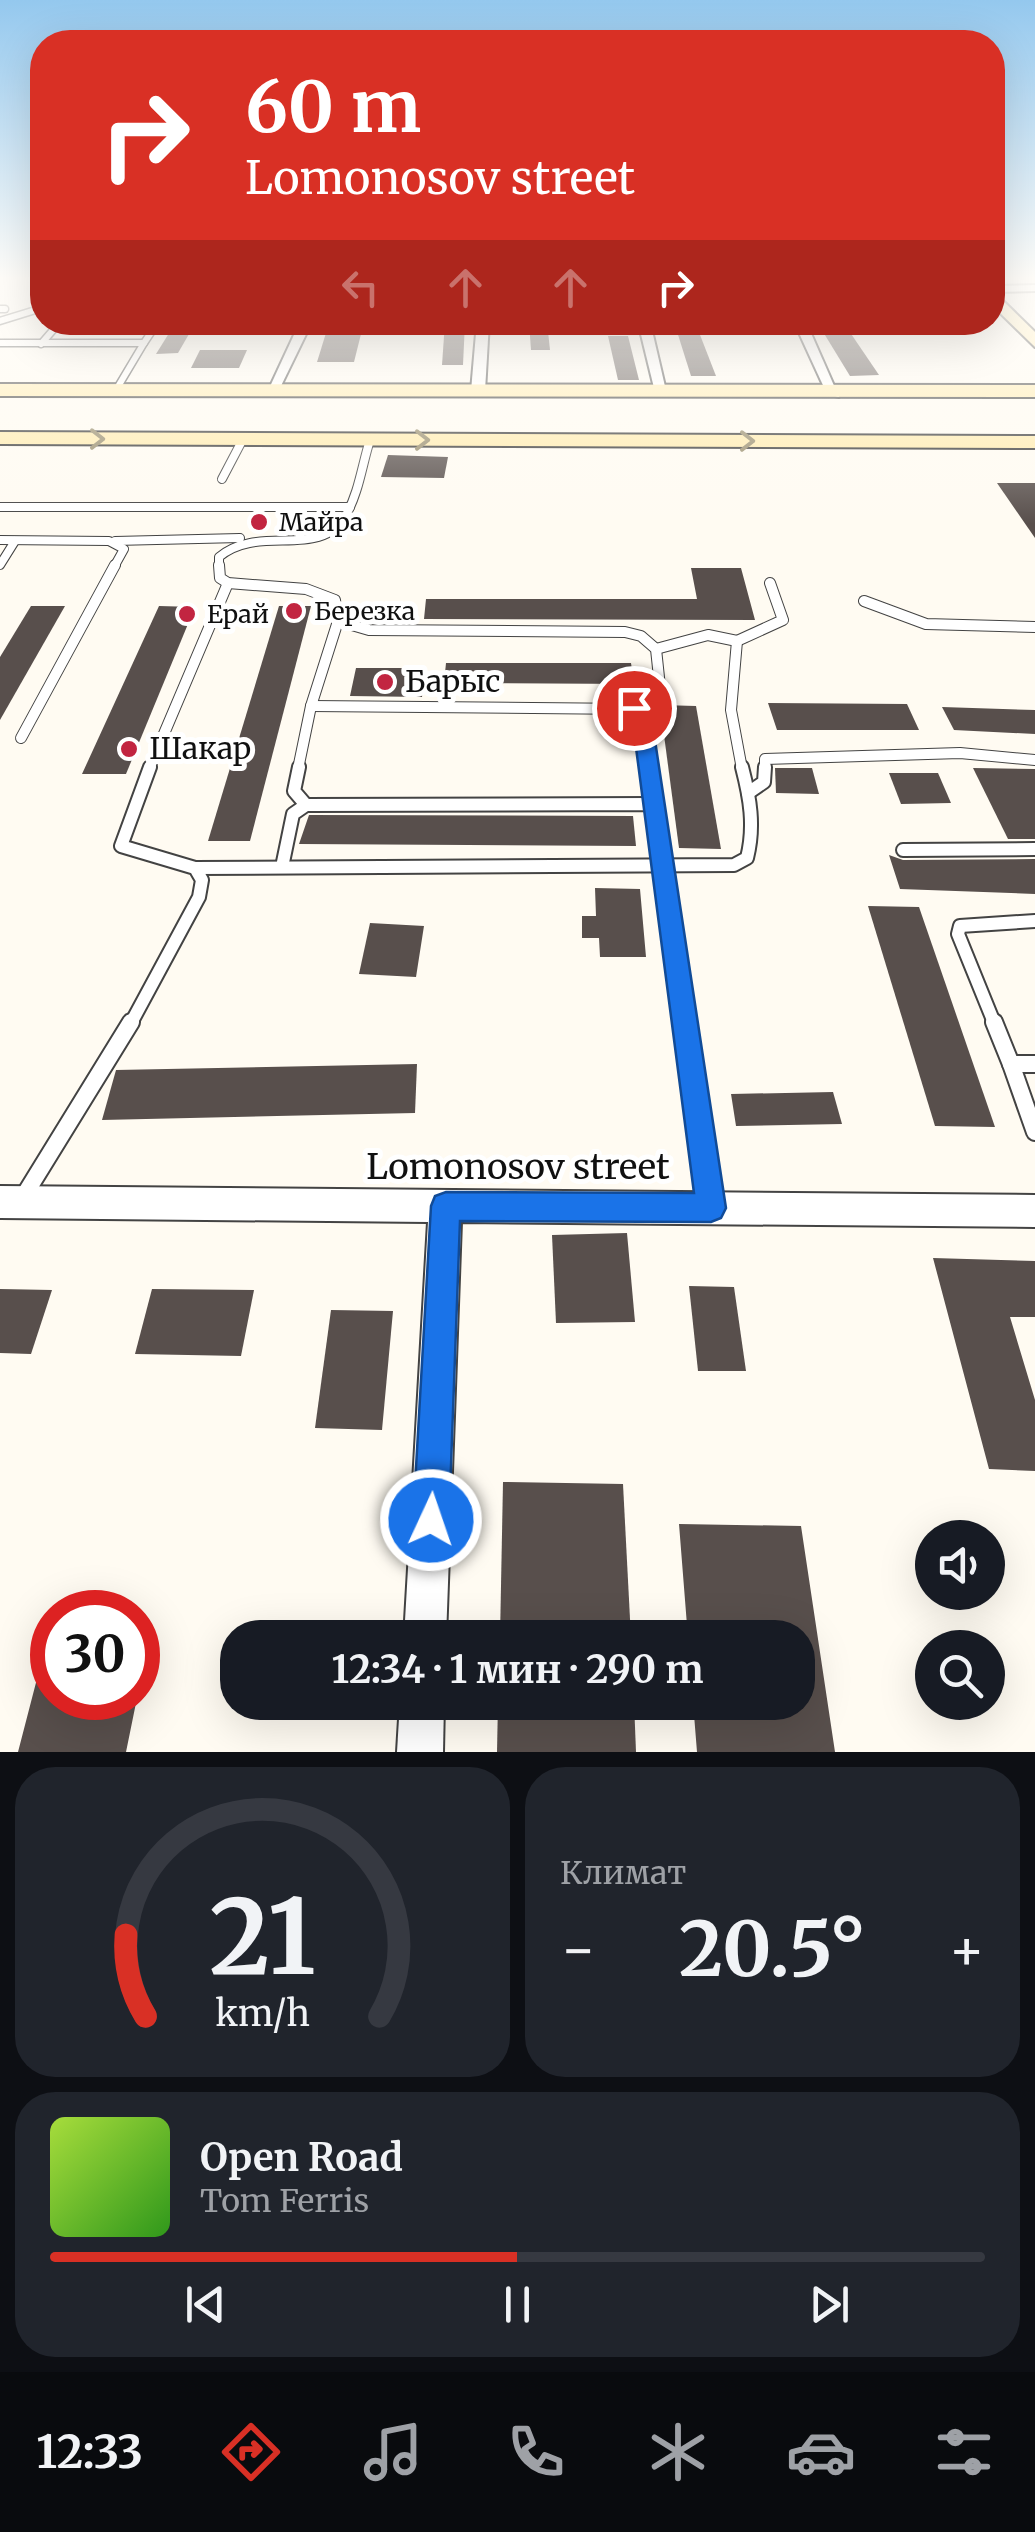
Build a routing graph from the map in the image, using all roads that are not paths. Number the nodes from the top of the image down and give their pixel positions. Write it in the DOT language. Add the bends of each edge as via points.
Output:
graph roads {
  1 [pos="133,361"];
  2 [pos="287,361"];
  3 [pos="480,361"];
  4 [pos="654,361"];
  5 [pos="818,361"];
  6 [pos="0,390"];
  7 [pos="116,390"];
  8 [pos="272,390"];
  9 [pos="478,391"];
  10 [pos="1035,391"];
  11 [pos="662,392"];
  12 [pos="834,394"];
  13 [pos="558,416"];
  14 [pos="243,439"];
  15 [pos="370,440"];
  16 [pos="2,441"];
  17 [pos="1035,442"];
  18 [pos="222,479"];
  19 [pos="0,507"];
  20 [pos="350,507"];
  21 [pos="257,538"];
  22 [pos="0,540"];
  23 [pos="14,541"];
  24 [pos="109,541"];
  25 [pos="0,565"];
  26 [pos="228,583"];
  27 [pos="770,583"];
  28 [pos="864,601"];
  29 [pos="338,621"];
  30 [pos="1035,627"];
  31 [pos="737,641"];
  32 [pos="656,649"];
  33 [pos="310,706"];
  34 [pos="634,708"];
  35 [pos="21,738"];
  36 [pos="1035,760"];
  37 [pos="748,793"];
  38 [pos="653,804"];
  39 [pos="306,805"];
  40 [pos="1035,849"];
  41 [pos="903,850"];
  42 [pos="662,864"];
  43 [pos="282,867"];
  44 [pos="195,868"];
  45 [pos="1035,921"];
  46 [pos="1010,1064"];
  47 [pos="1035,1064"];
  48 [pos="1035,1132"];
  49 [pos="10,1202"];
  50 [pos="446,1206"];
  51 [pos="711,1208"];
  52 [pos="1035,1211"];
  53 [pos="427,1620"];
  54 [pos="421,1720"];
  55 [pos="420,1752"];
  1 -- 7 [label="lane"];
  2 -- 8 [label="street"];
  3 -- 9 [label="street"];
  4 -- 11 [label="street"];
  5 -- 12 [label="street"];
  6 -- 7 [label="main road"];
  7 -- 8 [label="main road"];
  8 -- 9 [label="main road"];
  9 -- 13 [label="main road"];
  10 -- 12 [label="main road"];
  11 -- 12 [label="main road"];
  11 -- 13 [label="main road"];
  15 -- 13 [label="main road, one-way"];
  13 -- 17 [label="main road, one-way"];
  14 -- 15 [label="main road"];
  16 -- 14 [label="main road, one-way"];
  14 -- 18 [label="lane"];
  15 -- 20 [label="lane"];
  19 -- 20 [label="lane"];
  20 -- 21 [label="lane" via="333,532 318,538"];
  21 -- 24 [label="lane"];
  21 -- 26 [label="lane" via="229,546 220,557 220,578"];
  22 -- 23 [label="lane"];
  23 -- 24 [label="lane"];
  23 -- 25 [label="lane"];
  24 -- 35 [label="lane" via="124,549"];
  26 -- 29 [label="lane" via="320,593 335,600"];
  26 -- 44 [label="lane" via="122,846"];
  27 -- 31 [label="lane" via="783,620"];
  28 -- 30 [label="lane" via="925,626"];
  29 -- 32 [label="lane" via="369,630 625,632"];
  29 -- 33 [label="lane"];
  31 -- 32 [label="lane" via="709,635"];
  31 -- 37 [label="lane" via="730,717"];
  32 -- 34 [label="lane" via="660,688 648,704"];
  33 -- 34 [label="lane"];
  33 -- 39 [label="lane" via="294,791"];
  34 -- 38 [label="lane" via="641,714"];
  36 -- 37 [label="lane" via="960,752 765,759 764,782"];
  37 -- 42 [label="lane" via="747,858 734,866"];
  38 -- 39 [label="lane"];
  38 -- 42 [label="lane"];
  39 -- 43 [label="lane" via="293,814"];
  40 -- 41 [label="lane"];
  42 -- 43 [label="lane"];
  42 -- 51 [label="lane"];
  43 -- 44 [label="lane"];
  44 -- 49 [label="lane" via="200,897 155,984"];
  45 -- 46 [label="lane" via="968,922 958,934"];
  46 -- 47 [label="lane"];
  46 -- 48 [label="lane"];
  49 -- 50 [label="street, Lomonosov street"];
  50 -- 51 [label="street, Lomonosov street"];
  50 -- 53 [label="street"];
  51 -- 52 [label="street, Lomonosov street"];
  54 -- 55 [label="street"];
}
